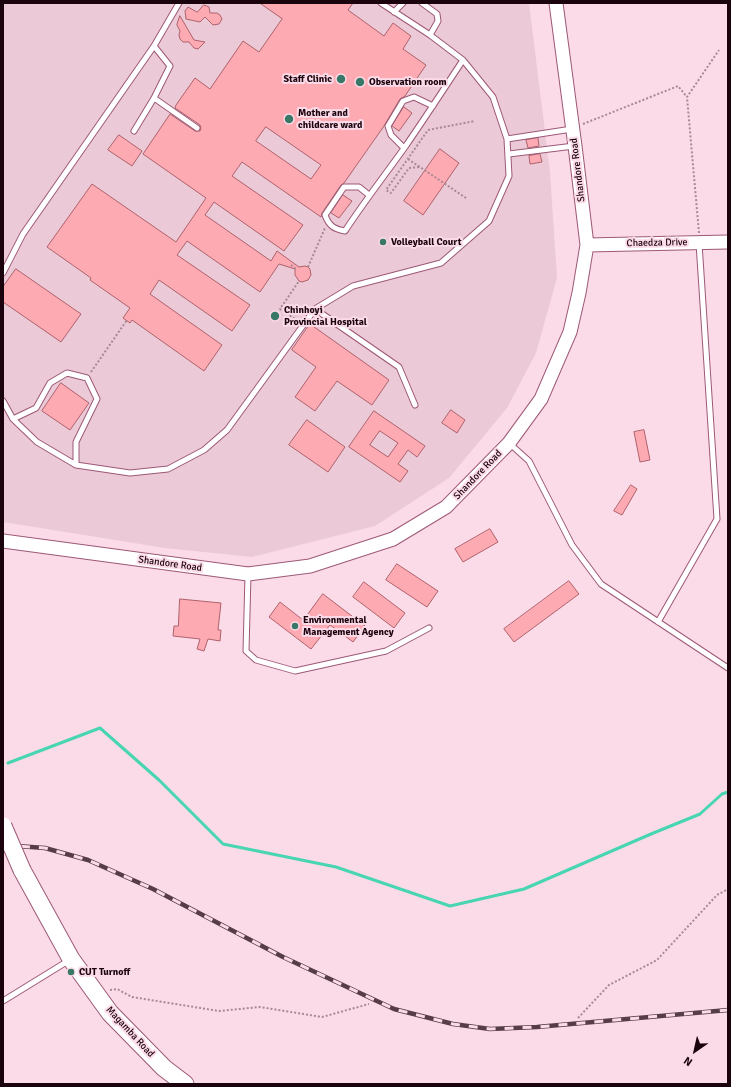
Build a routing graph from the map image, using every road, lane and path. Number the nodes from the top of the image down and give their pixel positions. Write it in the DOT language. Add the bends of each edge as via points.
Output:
graph roads {
  1 [pos="179,3"];
  2 [pos="381,3"];
  3 [pos="403,3"];
  4 [pos="422,3"];
  5 [pos="556,3"];
  6 [pos="394,12"];
  7 [pos="430,35"];
  8 [pos="154,46"];
  9 [pos="719,50"];
  10 [pos="463,60"];
  11 [pos="687,97"];
  12 [pos="154,98"];
  13 [pos="433,106"];
  14 [pos="475,121"];
  15 [pos="197,128"];
  16 [pos="573,129"];
  17 [pos="134,131"];
  18 [pos="507,139"];
  19 [pos="576,146"];
  20 [pos="404,148"];
  21 [pos="508,154"];
  22 [pos="408,159"];
  23 [pos="419,166"];
  24 [pos="369,195"];
  25 [pos="466,198"];
  26 [pos="328,223"];
  27 [pos="699,242"];
  28 [pos="728,242"];
  29 [pos="587,244"];
  30 [pos="291,265"];
  31 [pos="308,267"];
  32 [pos="296,269"];
  33 [pos="3,273"];
  34 [pos="299,281"];
  35 [pos="315,309"];
  36 [pos="127,320"];
  37 [pos="304,325"];
  38 [pos="87,378"];
  39 [pos="3,401"];
  40 [pos="414,405"];
  41 [pos="13,419"];
  42 [pos="509,443"];
  43 [pos="76,465"];
  44 [pos="3,541"];
  45 [pos="248,574"];
  46 [pos="658,622"];
  47 [pos="429,628"];
  48 [pos="728,668"];
  49 [pos="3,826"];
  50 [pos="728,889"];
  51 [pos="71,959"];
  52 [pos="94,990"];
  53 [pos="3,1001"];
  54 [pos="369,1004"];
  55 [pos="578,1018"];
  56 [pos="185,1084"];
  1 -- 8 [label="lane"];
  2 -- 6 [label="lane"];
  3 -- 6 [label="lane"];
  4 -- 7 [label="lane" via="437,14 438,21"];
  5 -- 16 [label="street, Shandore Road"];
  6 -- 7 [label="lane"];
  7 -- 10 [label="lane"];
  8 -- 12 [label="lane" via="170,66"];
  8 -- 33 [label="lane" via="23,234"];
  9 -- 11 [label="path"];
  10 -- 13 [label="lane"];
  10 -- 18 [label="lane" via="493,97"];
  11 -- 16 [label="path" via="678,86"];
  11 -- 27 [label="path"];
  12 -- 15 [label="lane"];
  12 -- 17 [label="lane"];
  13 -- 20 [label="lane"];
  13 -- 20 [label="lane" via="414,97 403,101 388,126 391,135"];
  14 -- 22 [label="path" via="428,130"];
  16 -- 18 [label="lane"];
  16 -- 19 [label="street, Shandore Road"];
  18 -- 21 [label="lane"];
  19 -- 21 [label="lane"];
  19 -- 29 [label="street, Shandore Road"];
  20 -- 24 [label="lane"];
  21 -- 35 [label="lane" via="509,176 489,221 441,263 353,286"];
  22 -- 23 [label="path"];
  22 -- 23 [label="path" via="386,190 391,193 409,168"];
  23 -- 25 [label="path"];
  24 -- 26 [label="lane" via="345,231 334,229"];
  24 -- 26 [label="lane" via="359,187 344,188 325,215"];
  26 -- 31 [label="path"];
  27 -- 28 [label="street, Chaedza Drive"];
  27 -- 29 [label="street, Chaedza Drive"];
  27 -- 46 [label="lane" via="717,519"];
  29 -- 42 [label="street, Shandore Road" via="570,332 541,399"];
  30 -- 32 [label="path"];
  34 -- 37 [label="path" via="280,309"];
  35 -- 37 [label="lane"];
  35 -- 40 [label="lane" via="399,367"];
  36 -- 38 [label="path"];
  37 -- 43 [label="lane" via="227,430 204,450 168,469 130,473"];
  38 -- 41 [label="lane" via="68,372 50,383 36,408"];
  38 -- 43 [label="lane" via="97,399 76,442"];
  39 -- 41 [label="lane"];
  41 -- 43 [label="lane" via="37,442"];
  42 -- 45 [label="street, Shandore Road" via="446,507 393,539 310,566"];
  42 -- 46 [label="lane" via="529,461 572,544 600,584"];
  44 -- 45 [label="street, Shandore Road"];
  45 -- 47 [label="lane" via="246,651 256,660 295,671 386,651"];
  46 -- 48 [label="lane"];
  49 -- 51 [label="highway, Magamba Road, bridge" via="22,870"];
  50 -- 55 [label="path" via="717,895 657,960 609,985"];
  51 -- 52 [label="highway, Magamba Road"];
  51 -- 53 [label="lane"];
  52 -- 54 [label="path" via="117,989 132,997 219,1011 260,1008 322,1017"];
  52 -- 56 [label="highway, Magamba Road" via="115,1018 164,1068"];
}
